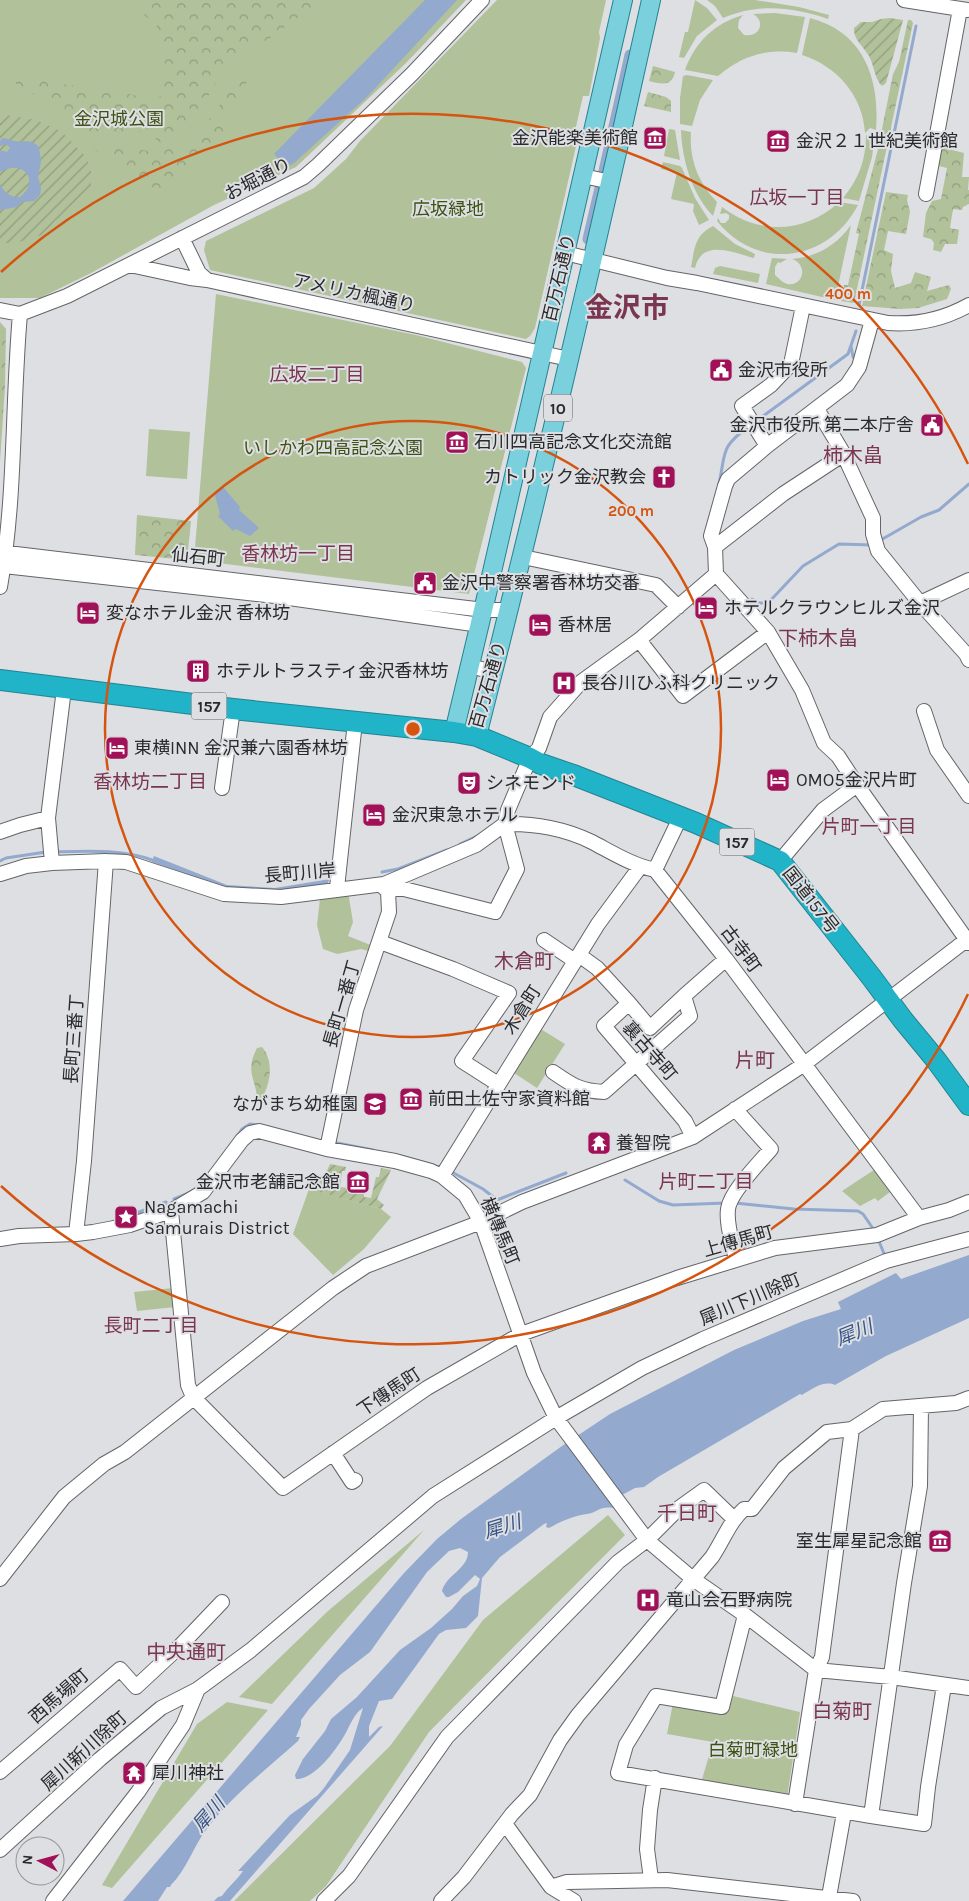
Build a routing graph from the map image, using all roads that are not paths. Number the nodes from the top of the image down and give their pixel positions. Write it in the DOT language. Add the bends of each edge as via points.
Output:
graph roads {
  1 [pos="482,0"];
  2 [pos="622,0"];
  3 [pos="652,0"];
  4 [pos="904,0"];
  5 [pos="964,10"];
  6 [pos="583,176"];
  7 [pos="611,182"];
  8 [pos="926,194"];
  9 [pos="182,238"];
  10 [pos="565,254"];
  11 [pos="593,260"];
  12 [pos="130,265"];
  13 [pos="208,280"];
  14 [pos="969,305"];
  15 [pos="804,306"];
  16 [pos="0,310"];
  17 [pos="20,314"];
  18 [pos="872,320"];
  19 [pos="542,354"];
  20 [pos="569,359"];
  21 [pos="817,409"];
  22 [pos="767,446"];
  23 [pos="844,454"];
  24 [pos="715,547"];
  25 [pos="523,557"];
  26 [pos="2,561"];
  27 [pos="716,574"];
  28 [pos="969,580"];
  29 [pos="0,587"];
  30 [pos="920,604"];
  31 [pos="678,607"];
  32 [pos="509,610"];
  33 [pos="482,617"];
  34 [pos="768,632"];
  35 [pos="640,640"];
  36 [pos="969,660"];
  37 [pos="470,666"];
  38 [pos="493,672"];
  39 [pos="0,680"];
  40 [pos="64,689"];
  41 [pos="233,709"];
  42 [pos="924,712"];
  43 [pos="355,722"];
  44 [pos="454,732"];
  45 [pos="477,736"];
  46 [pos="530,758"];
  47 [pos="857,785"];
  48 [pos="222,788"];
  49 [pos="969,796"];
  50 [pos="48,818"];
  51 [pos="680,818"];
  52 [pos="505,824"];
  53 [pos="0,832"];
  54 [pos="51,855"];
  55 [pos="106,861"];
  56 [pos="780,861"];
  57 [pos="640,867"];
  58 [pos="656,870"];
  59 [pos="0,874"];
  60 [pos="337,883"];
  61 [pos="384,888"];
  62 [pos="544,940"];
  63 [pos="968,940"];
  64 [pos="380,942"];
  65 [pos="577,958"];
  66 [pos="726,959"];
  67 [pos="684,996"];
  68 [pos="888,1000"];
  69 [pos="629,1003"];
  70 [pos="637,1063"];
  71 [pos="803,1065"];
  72 [pos="553,1072"];
  73 [pos="498,1084"];
  74 [pos="969,1105"];
  75 [pos="735,1109"];
  76 [pos="693,1137"];
  77 [pos="328,1144"];
  78 [pos="442,1176"];
  79 [pos="969,1202"];
  80 [pos="171,1211"];
  81 [pos="919,1218"];
  82 [pos="480,1222"];
  83 [pos="76,1228"];
  84 [pos="0,1239"];
  85 [pos="969,1239"];
  86 [pos="736,1260"];
  87 [pos="521,1334"];
  88 [pos="193,1397"];
  89 [pos="969,1398"];
  90 [pos="921,1406"];
  91 [pos="558,1421"];
  92 [pos="852,1429"];
  93 [pos="333,1453"];
  94 [pos="356,1480"];
  95 [pos="733,1518"];
  96 [pos="644,1536"];
  97 [pos="693,1578"];
  98 [pos="0,1579"];
  99 [pos="222,1602"];
  100 [pos="745,1615"];
  101 [pos="816,1670"];
  102 [pos="891,1677"];
  103 [pos="944,1685"];
  104 [pos="969,1688"];
  105 [pos="198,1689"];
  106 [pos="0,1772"];
  107 [pos="655,1778"];
  108 [pos="795,1804"];
  109 [pos="844,1813"];
  110 [pos="871,1816"];
  111 [pos="506,1825"];
  112 [pos="0,1850"];
  113 [pos="651,1879"];
  114 [pos="551,1887"];
  115 [pos="829,1898"];
  116 [pos="53,1901"];
  117 [pos="324,1901"];
  118 [pos="441,1901"];
  119 [pos="548,1901"];
  120 [pos="574,1901"];
  121 [pos="853,1901"];
  1 -- 9 [label="street, お堀通り" via="412,74 304,177"];
  2 -- 6 [label="main road, 百万石通り / 10"];
  3 -- 7 [label="main road, 百万石通り / 10"];
  4 -- 5 [label="street"];
  5 -- 8 [label="street"];
  6 -- 7 [label="street"];
  6 -- 10 [label="main road, 百万石通り / 10"];
  7 -- 11 [label="main road, 百万石通り / 10"];
  9 -- 12 [label="street, お堀通り"];
  9 -- 13 [label="street" via="199,273"];
  10 -- 11 [label="street"];
  10 -- 19 [label="main road, 百万石通り / 10"];
  11 -- 15 [label="street"];
  11 -- 20 [label="main road, 百万石通り / 10"];
  12 -- 13 [label="street, アメリカ楓通り"];
  12 -- 17 [label="street, お堀通り" via="67,296"];
  13 -- 19 [label="street, アメリカ楓通り"];
  14 -- 18 [label="street" via="947,316 922,322 897,324"];
  15 -- 18 [label="street"];
  15 -- 22 [label="street" via="791,364 771,385 742,406"];
  16 -- 17 [label="street"];
  17 -- 26 [label="street" via="16,404"];
  18 -- 21 [label="street" via="859,367 847,385"];
  19 -- 20 [label="street, アメリカ楓通り"];
  19 -- 33 [label="main road, 百万石通り / 10"];
  20 -- 25 [label="main road, 百万石通り / 10"];
  21 -- 22 [label="street"];
  21 -- 23 [label="street"];
  22 -- 24 [label="street" via="728,479 712,536"];
  23 -- 24 [label="street" via="783,494"];
  23 -- 30 [label="street" via="873,518 878,551"];
  24 -- 27 [label="street"];
  25 -- 31 [label="street" via="656,585"];
  25 -- 32 [label="main road, 百万石通り / 10"];
  26 -- 29 [label="street"];
  26 -- 33 [label="street, 仙石町" via="275,590"];
  27 -- 31 [label="street"];
  27 -- 34 [label="street"];
  28 -- 30 [label="street"];
  30 -- 36 [label="street"];
  31 -- 35 [label="street"];
  32 -- 33 [label="street, 仙石町"];
  32 -- 38 [label="main road, 百万石通り / 10"];
  33 -- 37 [label="main road, 百万石通り / 10"];
  34 -- 35 [label="street" via="683,696"];
  34 -- 47 [label="street" via="802,690 824,742 838,756"];
  35 -- 46 [label="street" via="581,682 550,717 539,748"];
  37 -- 38 [label="street"];
  37 -- 44 [label="main road, 百万石通り / 10"];
  38 -- 45 [label="main road, 百万石通り / 10"];
  39 -- 40 [label="highway, 157"];
  40 -- 41 [label="highway, 157"];
  40 -- 50 [label="street"];
  41 -- 43 [label="highway, 157"];
  41 -- 48 [label="street"];
  42 -- 49 [label="street" via="937,750"];
  43 -- 44 [label="highway, 157"];
  43 -- 60 [label="street"];
  44 -- 45 [label="highway, 百万石通り / 157"];
  45 -- 46 [label="highway, 国道157号 / 157"];
  46 -- 51 [label="highway, 国道157号 / 157"];
  46 -- 52 [label="street"];
  47 -- 56 [label="street" via="823,810"];
  47 -- 63 [label="street"];
  50 -- 53 [label="street"];
  50 -- 54 [label="street"];
  51 -- 56 [label="highway, 国道157号 / 157"];
  51 -- 58 [label="street"];
  52 -- 57 [label="street" via="544,826 590,841"];
  52 -- 61 [label="street, 長町川岸" via="476,845"];
  52 -- 61 [label="street" via="517,869 495,912 400,888"];
  54 -- 55 [label="street, 長町川岸"];
  54 -- 59 [label="street, 長町川岸"];
  55 -- 60 [label="street, 長町川岸" via="126,862 224,894 281,897"];
  55 -- 83 [label="street, 長町三番丁" via="84,1161"];
  56 -- 68 [label="highway, 国道157号 / 157"];
  57 -- 58 [label="street"];
  57 -- 65 [label="street, 木倉町"];
  58 -- 66 [label="street, 古寺町"];
  60 -- 61 [label="street, 長町川岸"];
  61 -- 64 [label="street, 長町一番丁" via="389,912"];
  62 -- 65 [label="street, 裏古寺町"];
  63 -- 68 [label="street"];
  64 -- 73 [label="street" via="509,993 462,1061"];
  64 -- 77 [label="street, 長町一番丁" via="356,1010"];
  65 -- 69 [label="street, 裏古寺町" via="597,968"];
  65 -- 73 [label="street, 木倉町"];
  66 -- 67 [label="street"];
  66 -- 71 [label="street, 古寺町"];
  67 -- 69 [label="street" via="650,1028"];
  67 -- 70 [label="street" via="690,1016"];
  68 -- 71 [label="street"];
  68 -- 74 [label="highway, 国道157号 / 157"];
  69 -- 70 [label="street, 裏古寺町" via="604,1026"];
  70 -- 72 [label="street" via="604,1092 574,1086"];
  70 -- 76 [label="street, 裏古寺町" via="685,1121"];
  71 -- 75 [label="street"];
  71 -- 81 [label="street, 古寺町"];
  73 -- 78 [label="street, 木倉町"];
  75 -- 76 [label="street"];
  75 -- 86 [label="street" via="771,1149 740,1186 731,1203 730,1230"];
  76 -- 82 [label="street" via="522,1202"];
  77 -- 78 [label="street, 横傳馬町"];
  77 -- 80 [label="street, 横傳馬町" via="259,1131 250,1133 203,1192"];
  78 -- 82 [label="street, 横傳馬町" via="464,1195"];
  79 -- 81 [label="street, 上傳馬町"];
  80 -- 83 [label="street, 横傳馬町" via="130,1225"];
  80 -- 88 [label="street" via="188,1385"];
  81 -- 86 [label="street, 上傳馬町" via="877,1235 775,1248"];
  82 -- 87 [label="street, 横傳馬町"];
  82 -- 88 [label="street" via="366,1266"];
  83 -- 84 [label="street, 横傳馬町"];
  85 -- 91 [label="street, 犀川下川除町" via="886,1261 703,1339 642,1368"];
  86 -- 87 [label="street, 上傳馬町"];
  87 -- 91 [label="street, 横傳馬町" via="534,1373"];
  87 -- 93 [label="street, 下傳馬町" via="427,1388"];
  88 -- 93 [label="street, 下傳馬町" via="283,1488"];
  88 -- 98 [label="street" via="64,1497"];
  89 -- 90 [label="street" via="956,1403"];
  90 -- 92 [label="street" via="883,1409"];
  90 -- 102 [label="street" via="920,1486"];
  91 -- 96 [label="street, 横傳馬町"];
  91 -- 105 [label="street, 犀川下川除町" via="433,1496 251,1650"];
  92 -- 95 [label="street" via="827,1432 784,1468 752,1509 744,1509"];
  92 -- 101 [label="street" via="822,1657"];
  93 -- 94 [label="street" via="352,1482"];
  95 -- 96 [label="street" via="704,1490"];
  95 -- 97 [label="street" via="722,1543"];
  96 -- 97 [label="street, 横傳馬町"];
  96 -- 117 [label="street" via="447,1737 349,1876"];
  97 -- 100 [label="street, 横傳馬町"];
  97 -- 111 [label="street" via="578,1715 560,1740 530,1796"];
  99 -- 106 [label="street, 西馬場町" via="136,1687 120,1669"];
  100 -- 101 [label="street, 横傳馬町"];
  100 -- 107 [label="street" via="722,1707 656,1696 626,1745 618,1773"];
  101 -- 102 [label="street"];
  101 -- 108 [label="street"];
  102 -- 103 [label="street"];
  102 -- 110 [label="street"];
  103 -- 104 [label="street"];
  103 -- 110 [label="street" via="924,1824"];
  105 -- 112 [label="street, 犀川新川除町" via="160,1708"];
  105 -- 116 [label="street" via="183,1725 144,1784"];
  107 -- 108 [label="street"];
  107 -- 113 [label="street" via="647,1849"];
  108 -- 109 [label="street"];
  109 -- 110 [label="street"];
  109 -- 115 [label="street"];
  111 -- 114 [label="street"];
  111 -- 118 [label="street"];
  113 -- 114 [label="street" via="567,1882"];
  113 -- 115 [label="street"];
  114 -- 119 [label="street"];
  114 -- 120 [label="street"];
  115 -- 121 [label="street"];
}
